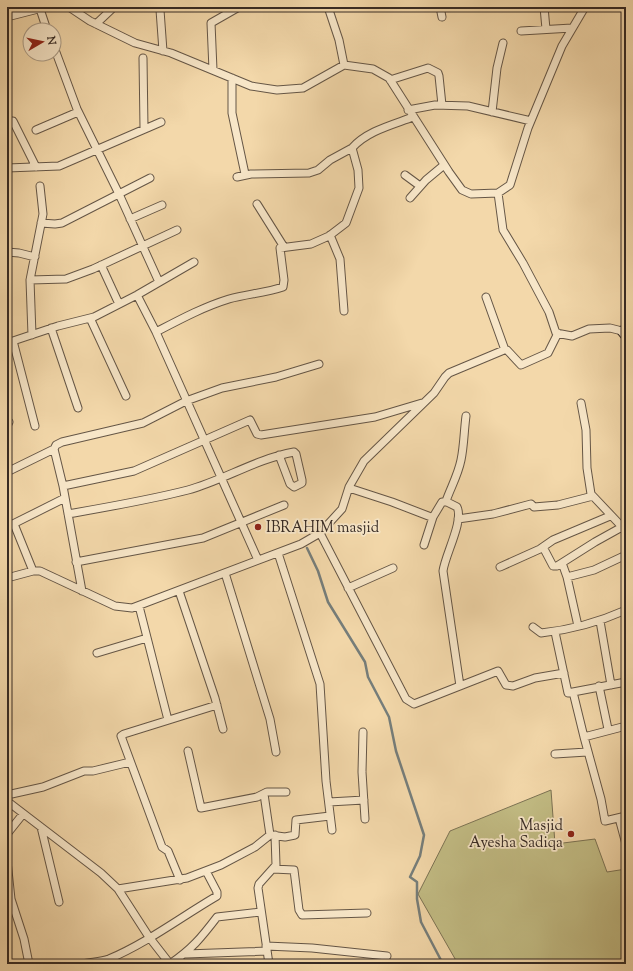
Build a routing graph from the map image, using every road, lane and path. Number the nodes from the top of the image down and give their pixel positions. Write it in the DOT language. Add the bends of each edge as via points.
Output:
graph roads {
  1 [pos="69,7"];
  2 [pos="114,7"];
  3 [pos="239,7"];
  4 [pos="328,7"];
  5 [pos="440,7"];
  6 [pos="520,7"];
  7 [pos="526,7"];
  8 [pos="544,7"];
  9 [pos="585,7"];
  10 [pos="43,8"];
  11 [pos="160,10"];
  12 [pos="7,17"];
  13 [pos="442,17"];
  14 [pos="46,22"];
  15 [pos="96,24"];
  16 [pos="572,28"];
  17 [pos="546,29"];
  18 [pos="521,31"];
  19 [pos="503,43"];
  20 [pos="163,51"];
  21 [pos="143,58"];
  22 [pos="60,62"];
  23 [pos="344,64"];
  24 [pos="213,70"];
  25 [pos="232,78"];
  26 [pos="390,80"];
  27 [pos="442,105"];
  28 [pos="408,110"];
  29 [pos="78,112"];
  30 [pos="492,112"];
  31 [pos="413,117"];
  32 [pos="7,121"];
  33 [pos="531,121"];
  34 [pos="161,122"];
  35 [pos="144,128"];
  36 [pos="36,130"];
  37 [pos="97,148"];
  38 [pos="352,148"];
  39 [pos="444,165"];
  40 [pos="36,167"];
  41 [pos="7,168"];
  42 [pos="245,174"];
  43 [pos="405,175"];
  44 [pos="237,177"];
  45 [pos="150,178"];
  46 [pos="40,186"];
  47 [pos="420,186"];
  48 [pos="498,193"];
  49 [pos="119,194"];
  50 [pos="410,198"];
  51 [pos="257,204"];
  52 [pos="162,205"];
  53 [pos="130,219"];
  54 [pos="41,223"];
  55 [pos="178,230"];
  56 [pos="330,235"];
  57 [pos="142,245"];
  58 [pos="284,247"];
  59 [pos="7,252"];
  60 [pos="35,257"];
  61 [pos="194,262"];
  62 [pos="101,265"];
  63 [pos="30,280"];
  64 [pos="160,282"];
  65 [pos="138,295"];
  66 [pos="486,297"];
  67 [pos="119,304"];
  68 [pos="344,311"];
  69 [pos="90,318"];
  70 [pos="51,328"];
  71 [pos="156,332"];
  72 [pos="558,333"];
  73 [pos="624,334"];
  74 [pos="32,335"];
  75 [pos="10,342"];
  76 [pos="506,350"];
  77 [pos="319,364"];
  78 [pos="126,396"];
  79 [pos="186,401"];
  80 [pos="422,403"];
  81 [pos="581,403"];
  82 [pos="78,408"];
  83 [pos="466,416"];
  84 [pos="35,426"];
  85 [pos="205,440"];
  86 [pos="54,449"];
  87 [pos="279,455"];
  88 [pos="7,472"];
  89 [pos="221,477"];
  90 [pos="63,486"];
  91 [pos="349,488"];
  92 [pos="593,496"];
  93 [pos="65,498"];
  94 [pos="446,501"];
  95 [pos="284,504"];
  96 [pos="68,514"];
  97 [pos="610,516"];
  98 [pos="433,517"];
  99 [pos="458,519"];
  100 [pos="242,523"];
  101 [pos="10,526"];
  102 [pos="624,529"];
  103 [pos="320,533"];
  104 [pos="424,545"];
  105 [pos="543,547"];
  106 [pos="278,553"];
  107 [pos="626,555"];
  108 [pos="258,560"];
  109 [pos="76,562"];
  110 [pos="562,563"];
  111 [pos="500,567"];
  112 [pos="393,568"];
  113 [pos="34,571"];
  114 [pos="225,573"];
  115 [pos="568,577"];
  116 [pos="7,578"];
  117 [pos="348,588"];
  118 [pos="82,591"];
  119 [pos="179,591"];
  120 [pos="139,606"];
  121 [pos="626,610"];
  122 [pos="600,621"];
  123 [pos="578,626"];
  124 [pos="532,627"];
  125 [pos="555,632"];
  126 [pos="147,638"];
  127 [pos="97,653"];
  128 [pos="564,673"];
  129 [pos="626,682"];
  130 [pos="611,685"];
  131 [pos="460,686"];
  132 [pos="599,686"];
  133 [pos="573,692"];
  134 [pos="217,705"];
  135 [pos="168,720"];
  136 [pos="626,726"];
  137 [pos="223,729"];
  138 [pos="608,729"];
  139 [pos="364,732"];
  140 [pos="584,737"];
  141 [pos="188,751"];
  142 [pos="276,752"];
  143 [pos="587,752"];
  144 [pos="555,754"];
  145 [pos="130,762"];
  146 [pos="286,792"];
  147 [pos="264,794"];
  148 [pos="7,795"];
  149 [pos="364,800"];
  150 [pos="7,801"];
  151 [pos="329,802"];
  152 [pos="24,814"];
  153 [pos="330,816"];
  154 [pos="622,816"];
  155 [pos="365,819"];
  156 [pos="41,827"];
  157 [pos="332,830"];
  158 [pos="7,834"];
  159 [pos="272,835"];
  160 [pos="626,844"];
  161 [pos="7,862"];
  162 [pos="273,869"];
  163 [pos="206,871"];
  164 [pos="180,880"];
  165 [pos="118,889"];
  166 [pos="59,902"];
  167 [pos="261,912"];
  168 [pos="367,913"];
  169 [pos="150,937"];
  170 [pos="266,949"];
  171 [pos="186,954"];
  172 [pos="388,956"];
  173 [pos="29,964"];
  174 [pos="82,964"];
  175 [pos="170,964"];
  176 [pos="269,964"];
  1 -- 15 [label="street"];
  2 -- 15 [label="street"];
  3 -- 24 [label="street" via="211,23"];
  4 -- 23 [label="street"];
  5 -- 13 [label="street"];
  6 -- 7 [label="street"];
  8 -- 17 [label="street"];
  9 -- 16 [label="street"];
  10 -- 12 [label="street"];
  10 -- 14 [label="street"];
  11 -- 20 [label="street"];
  15 -- 20 [label="street" via="135,43"];
  16 -- 17 [label="street"];
  16 -- 33 [label="street"];
  17 -- 18 [label="street"];
  19 -- 30 [label="street"];
  20 -- 24 [label="street"];
  21 -- 35 [label="street"];
  22 -- 29 [label="street"];
  23 -- 25 [label="street" via="303,88 278,90 251,86"];
  23 -- 26 [label="street" via="373,69"];
  24 -- 25 [label="street"];
  25 -- 42 [label="street" via="232,113"];
  26 -- 27 [label="street" via="428,68 438,73"];
  26 -- 28 [label="street"];
  27 -- 28 [label="street"];
  27 -- 30 [label="street" via="468,106"];
  28 -- 31 [label="street"];
  29 -- 36 [label="street"];
  29 -- 37 [label="street"];
  30 -- 33 [label="street"];
  31 -- 38 [label="street" via="370,134"];
  31 -- 39 [label="street"];
  32 -- 40 [label="street" via="13,121"];
  33 -- 48 [label="street" via="512,180 507,189"];
  34 -- 35 [label="street"];
  35 -- 37 [label="street"];
  37 -- 40 [label="street" via="59,166"];
  37 -- 49 [label="street"];
  38 -- 42 [label="street" via="309,174"];
  38 -- 56 [label="street" via="358,170 359,188 346,223"];
  39 -- 47 [label="street"];
  39 -- 48 [label="street" via="462,190 468,194"];
  40 -- 41 [label="street"];
  42 -- 44 [label="street"];
  43 -- 47 [label="street"];
  45 -- 49 [label="street"];
  46 -- 54 [label="street" via="43,214"];
  47 -- 50 [label="street"];
  48 -- 72 [label="street" via="503,230 523,262"];
  49 -- 53 [label="street"];
  49 -- 54 [label="street" via="62,223"];
  51 -- 58 [label="street"];
  52 -- 53 [label="street"];
  53 -- 57 [label="street"];
  54 -- 60 [label="street"];
  55 -- 57 [label="street"];
  56 -- 58 [label="street" via="311,244"];
  56 -- 68 [label="street" via="340,259"];
  57 -- 62 [label="street"];
  57 -- 64 [label="street"];
  58 -- 71 [label="street" via="280,248 283,287 211,305"];
  59 -- 60 [label="street"];
  60 -- 63 [label="street"];
  61 -- 64 [label="street"];
  62 -- 63 [label="street" via="66,279"];
  62 -- 67 [label="street"];
  63 -- 74 [label="street"];
  64 -- 65 [label="street"];
  65 -- 67 [label="street"];
  65 -- 71 [label="street"];
  66 -- 76 [label="street"];
  67 -- 69 [label="street"];
  69 -- 70 [label="street"];
  69 -- 78 [label="street"];
  70 -- 74 [label="street"];
  70 -- 82 [label="street"];
  71 -- 79 [label="street"];
  72 -- 73 [label="street" via="572,336 590,329 610,328"];
  72 -- 76 [label="street" via="548,353 521,365"];
  74 -- 75 [label="street"];
  75 -- 84 [label="street"];
  76 -- 80 [label="street" via="449,373 434,393"];
  77 -- 79 [label="street" via="276,377 222,388"];
  79 -- 85 [label="street"];
  79 -- 86 [label="street" via="143,423 62,442"];
  80 -- 85 [label="street" via="374,417 261,434 257,434 250,420"];
  80 -- 91 [label="street" via="364,461"];
  81 -- 92 [label="street" via="586,430 588,480"];
  83 -- 94 [label="street" via="461,460 456,481"];
  85 -- 89 [label="street"];
  85 -- 90 [label="street" via="134,471"];
  86 -- 88 [label="street"];
  86 -- 90 [label="street"];
  87 -- 87 [label="street" via="290,484 294,487 302,483 295,453"];
  87 -- 89 [label="street"];
  89 -- 96 [label="street" via="188,490"];
  89 -- 100 [label="street"];
  90 -- 93 [label="street"];
  91 -- 98 [label="street"];
  91 -- 103 [label="street" via="342,509"];
  92 -- 97 [label="street"];
  92 -- 99 [label="street" via="558,505 531,504 493,514"];
  93 -- 96 [label="street"];
  93 -- 101 [label="street"];
  94 -- 98 [label="street" via="442,502"];
  94 -- 99 [label="street" via="457,507"];
  95 -- 100 [label="street"];
  96 -- 109 [label="street"];
  97 -- 102 [label="street"];
  97 -- 105 [label="street" via="553,540"];
  98 -- 104 [label="street"];
  99 -- 131 [label="street" via="443,572"];
  100 -- 108 [label="street"];
  100 -- 109 [label="street" via="192,540"];
  101 -- 113 [label="street"];
  102 -- 110 [label="street" via="595,542"];
  103 -- 106 [label="street"];
  103 -- 117 [label="street"];
  105 -- 110 [label="street" via="553,566"];
  105 -- 111 [label="street"];
  106 -- 108 [label="street"];
  106 -- 151 [label="street" via="320,684"];
  107 -- 115 [label="street" via="594,570"];
  108 -- 114 [label="street"];
  109 -- 118 [label="street"];
  110 -- 115 [label="street"];
  112 -- 117 [label="street"];
  113 -- 116 [label="street"];
  113 -- 118 [label="street"];
  114 -- 119 [label="street"];
  114 -- 142 [label="street" via="270,719"];
  115 -- 123 [label="street"];
  117 -- 131 [label="street" via="406,699 414,704"];
  118 -- 120 [label="street" via="115,606"];
  119 -- 120 [label="street"];
  119 -- 134 [label="street"];
  120 -- 126 [label="street"];
  121 -- 122 [label="street"];
  122 -- 123 [label="street"];
  122 -- 130 [label="street"];
  123 -- 125 [label="street"];
  124 -- 125 [label="street" via="541,633"];
  125 -- 128 [label="street"];
  126 -- 127 [label="street"];
  126 -- 135 [label="street"];
  128 -- 131 [label="street" via="535,678 513,686 506,685 498,671"];
  128 -- 133 [label="street" via="568,693"];
  129 -- 130 [label="street"];
  130 -- 132 [label="street"];
  132 -- 133 [label="street"];
  132 -- 138 [label="street"];
  133 -- 140 [label="street"];
  134 -- 135 [label="street"];
  134 -- 137 [label="street"];
  135 -- 145 [label="street" via="122,735"];
  136 -- 138 [label="street"];
  138 -- 140 [label="street"];
  139 -- 149 [label="street"];
  140 -- 143 [label="street"];
  141 -- 147 [label="street" via="201,808"];
  143 -- 144 [label="street"];
  143 -- 154 [label="street" via="605,821"];
  145 -- 148 [label="street" via="84,771 43,787"];
  145 -- 164 [label="street" via="162,847 168,851"];
  146 -- 147 [label="street"];
  147 -- 159 [label="street"];
  149 -- 151 [label="street"];
  149 -- 155 [label="street"];
  150 -- 152 [label="street"];
  151 -- 153 [label="street"];
  152 -- 156 [label="street"];
  152 -- 158 [label="street"];
  153 -- 157 [label="street"];
  153 -- 159 [label="street" via="296,820 295,835"];
  154 -- 160 [label="street"];
  156 -- 165 [label="street" via="102,872"];
  156 -- 166 [label="street"];
  159 -- 162 [label="street" via="277,859"];
  159 -- 163 [label="street" via="255,847"];
  161 -- 173 [label="street" via="11,899"];
  162 -- 167 [label="street" via="259,884"];
  162 -- 168 [label="street" via="294,870 299,910 302,915"];
  163 -- 164 [label="street"];
  163 -- 169 [label="street" via="217,896"];
  164 -- 165 [label="street"];
  165 -- 169 [label="street"];
  167 -- 170 [label="street"];
  167 -- 171 [label="street" via="217,917"];
  169 -- 174 [label="street" via="107,959"];
  169 -- 175 [label="street"];
  170 -- 171 [label="street"];
  170 -- 172 [label="street" via="312,948"];
  170 -- 176 [label="street"];
  171 -- 175 [label="street"];
}
